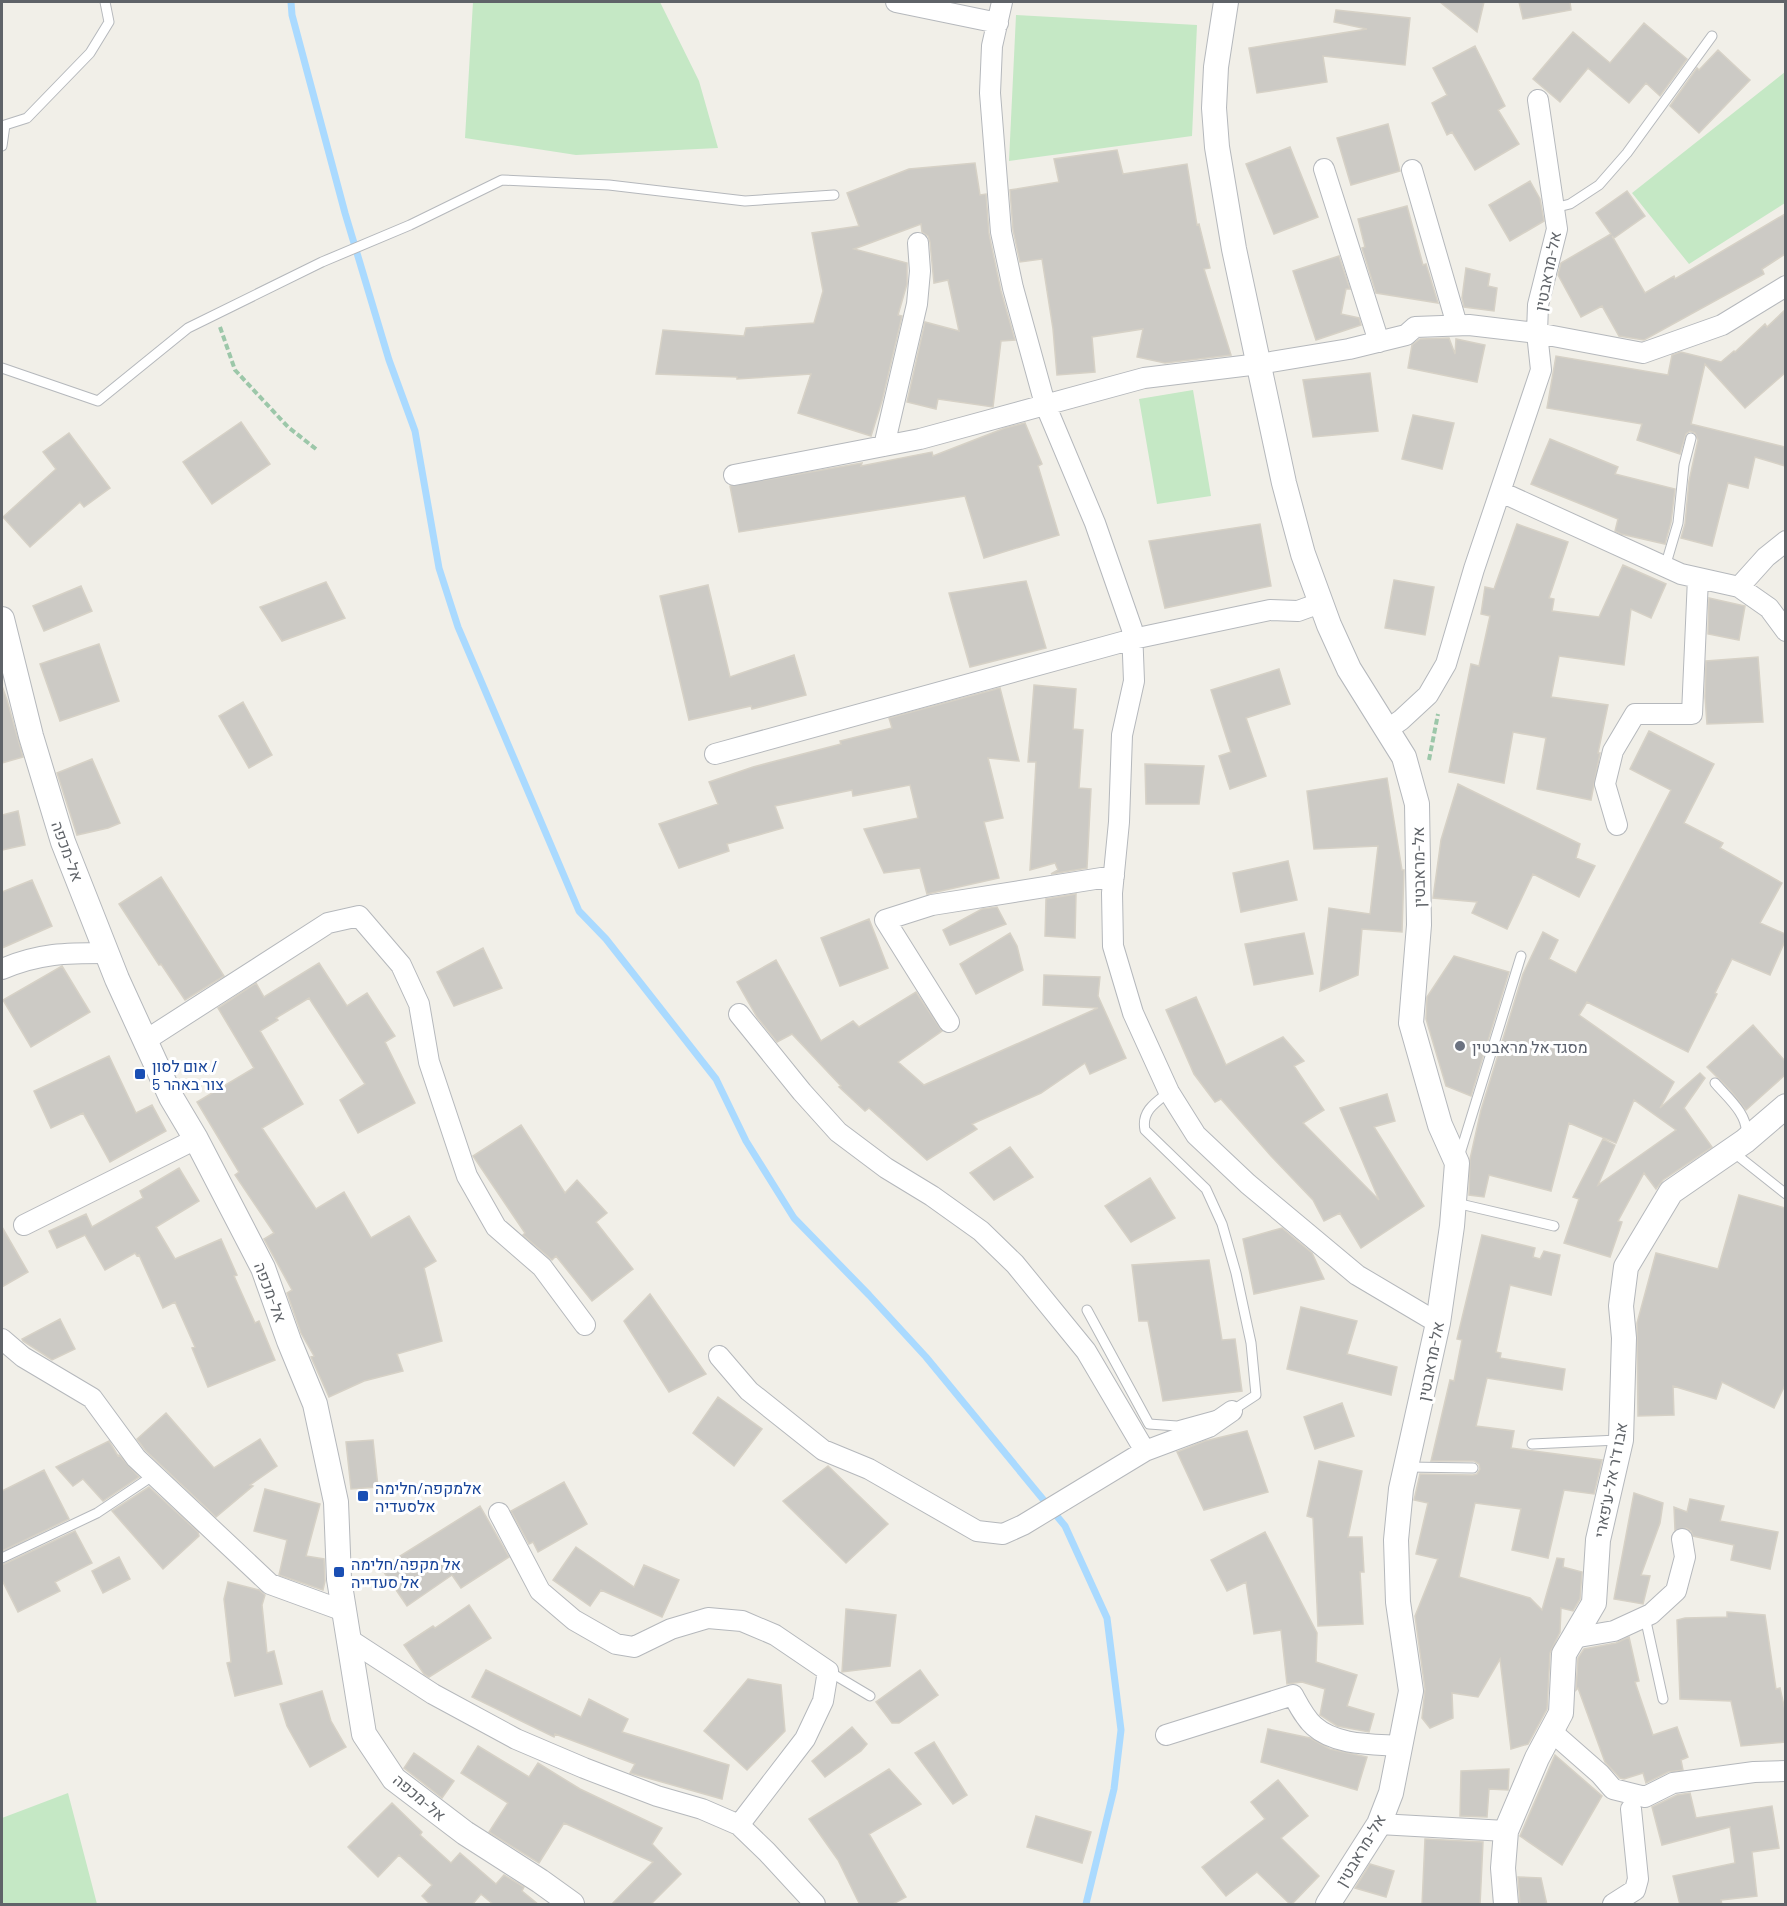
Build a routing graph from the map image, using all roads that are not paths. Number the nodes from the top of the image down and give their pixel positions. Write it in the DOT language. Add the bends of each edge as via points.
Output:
graph roads {
  1 [pos="105,2"];
  2 [pos="897,2"];
  3 [pos="1002,2"];
  4 [pos="1227,2"];
  5 [pos="998,23"];
  6 [pos="1712,36"];
  7 [pos="1538,100"];
  8 [pos="3,124"];
  9 [pos="2,146"];
  10 [pos="1324,169"];
  11 [pos="1412,170"];
  12 [pos="834,195"];
  13 [pos="1554,208"];
  14 [pos="918,243"];
  15 [pos="1785,286"];
  16 [pos="1457,325"];
  17 [pos="1537,333"];
  18 [pos="1379,342"];
  19 [pos="1259,364"];
  20 [pos="2,368"];
  21 [pos="1046,404"];
  22 [pos="1691,438"];
  23 [pos="884,446"];
  24 [pos="734,475"];
  25 [pos="1501,492"];
  26 [pos="1785,541"];
  27 [pos="1665,567"];
  28 [pos="1698,578"];
  29 [pos="1739,587"];
  30 [pos="1320,603"];
  31 [pos="2,619"];
  32 [pos="1785,631"];
  33 [pos="1133,639"];
  34 [pos="1388,729"];
  35 [pos="715,754"];
  36 [pos="1617,825"];
  37 [pos="1114,876"];
  38 [pos="106,953"];
  39 [pos="1521,956"];
  40 [pos="2,969"];
  41 [pos="739,1014"];
  42 [pos="949,1022"];
  43 [pos="146,1040"];
  44 [pos="1715,1083"];
  45 [pos="1169,1092"];
  46 [pos="1785,1106"];
  47 [pos="196,1139"];
  48 [pos="1738,1145"];
  49 [pos="1457,1163"];
  50 [pos="1785,1194"];
  51 [pos="1454,1202"];
  52 [pos="24,1225"];
  53 [pos="1554,1226"];
  54 [pos="1087,1310"];
  55 [pos="1438,1323"];
  56 [pos="585,1325"];
  57 [pos="2,1339"];
  58 [pos="719,1356"];
  59 [pos="1232,1412"];
  60 [pos="1621,1440"];
  61 [pos="1532,1444"];
  62 [pos="1145,1451"];
  63 [pos="1407,1467"];
  64 [pos="1473,1468"];
  65 [pos="154,1475"];
  66 [pos="499,1513"];
  67 [pos="1682,1539"];
  68 [pos="2,1558"];
  69 [pos="344,1611"];
  70 [pos="1645,1617"];
  71 [pos="1574,1638"];
  72 [pos="350,1640"];
  73 [pos="828,1671"];
  74 [pos="870,1696"];
  75 [pos="1664,1699"];
  76 [pos="1551,1731"];
  77 [pos="1166,1735"];
  78 [pos="1401,1746"];
  79 [pos="1785,1771"];
  80 [pos="1631,1809"];
  81 [pos="1379,1824"];
  82 [pos="739,1825"];
  83 [pos="1506,1831"];
  84 [pos="572,1905"];
  85 [pos="814,1905"];
  86 [pos="1328,1905"];
  87 [pos="1506,1905"];
  88 [pos="1613,1905"];
  1 -- 8 [label="lane" via="109,22 90,53 27,118"];
  2 -- 5 [label="street"];
  3 -- 5 [label="street"];
  4 -- 19 [label="street, אל-מראבטין" via="1216,68 1217,147"];
  5 -- 21 [label="street" via="992,46 990,93 1001,232"];
  6 -- 13 [label="lane" via="1599,185 1570,204"];
  7 -- 13 [label="street, אל-מראבטין"];
  8 -- 9 [label="lane"];
  10 -- 18 [label="street"];
  11 -- 16 [label="street"];
  12 -- 20 [label="lane" via="745,201 609,185 502,180 188,328 98,401"];
  13 -- 17 [label="street, אל-מראבטין" via="1557,229 1538,305"];
  14 -- 23 [label="street" via="917,304"];
  15 -- 17 [label="street" via="1722,325 1643,353"];
  16 -- 17 [label="street"];
  16 -- 18 [label="street" via="1415,327 1406,335"];
  17 -- 25 [label="street, אל-מראבטין" via="1541,370"];
  18 -- 19 [label="street"];
  19 -- 21 [label="street" via="1144,378"];
  19 -- 30 [label="street, אל-מראבטין" via="1302,554"];
  21 -- 23 [label="street"];
  21 -- 33 [label="street" via="1095,523"];
  22 -- 27 [label="lane" via="1678,523"];
  23 -- 24 [label="street"];
  25 -- 27 [label="street"];
  25 -- 34 [label="street, אל-מראבטין" via="1446,664 1428,695"];
  26 -- 29 [label="street"];
  27 -- 28 [label="street"];
  28 -- 29 [label="street"];
  28 -- 36 [label="street" via="1692,714 1635,714 1613,751 1605,784"];
  29 -- 32 [label="street" via="1769,608"];
  30 -- 33 [label="street" via="1298,611 1270,610"];
  30 -- 34 [label="street, אל-מראבטין" via="1349,669"];
  31 -- 38 [label="street, אל-מכפה" via="63,842"];
  33 -- 35 [label="street"];
  33 -- 37 [label="street" via="1134,681 1122,735"];
  34 -- 49 [label="street, אל-מראבטין" via="1404,757 1417,804 1419,925 1411,1023 1440,1125"];
  37 -- 42 [label="street" via="932,905 885,920"];
  37 -- 45 [label="street" via="1113,946 1133,1013"];
  38 -- 40 [label="street" via="57,953 27,958"];
  38 -- 43 [label="street, אל-מכפה"];
  39 -- 49 [label="lane"];
  41 -- 62 [label="street" via="838,1132 981,1231 1015,1264 1086,1351"];
  43 -- 47 [label="street, אל-מכפה" via="171,1097"];
  43 -- 56 [label="street" via="328,923 359,916 401,965 419,1004 429,1062 467,1176 496,1227 542,1267"];
  44 -- 48 [label="lane" via="1746,1125"];
  45 -- 55 [label="street" via="1196,1135 1248,1185 1357,1275"];
  45 -- 59 [label="lane" via="1150,1106 1145,1130 1206,1189 1222,1224 1251,1343 1256,1395"];
  46 -- 48 [label="street, אבו ד'ר אל-ע'פארי"];
  47 -- 52 [label="street"];
  47 -- 69 [label="street, אל-מכפה" via="263,1268 315,1404 336,1502"];
  48 -- 50 [label="lane"];
  48 -- 60 [label="street, אבו ד'ר אל-ע'פארי" via="1671,1192 1626,1267 1621,1306"];
  49 -- 51 [label="street, אל-מראבטין"];
  51 -- 53 [label="lane"];
  51 -- 55 [label="street, אל-מראבטין"];
  54 -- 59 [label="lane" via="1149,1424 1177,1426"];
  55 -- 63 [label="street, אל-מראבטין"];
  57 -- 65 [label="street" via="23,1358 92,1398 136,1458"];
  58 -- 62 [label="street" via="749,1391 824,1450 869,1469 977,1532 1003,1534 1023,1525"];
  59 -- 62 [label="street" via="1209,1427"];
  60 -- 61 [label="lane"];
  60 -- 71 [label="street, אבו ד'ר אל-ע'פארי" via="1598,1540 1594,1602"];
  63 -- 64 [label="lane"];
  63 -- 78 [label="street, אל-מראבטין" via="1396,1540 1398,1602 1411,1692"];
  65 -- 68 [label="lane" via="97,1514"];
  65 -- 69 [label="street" via="270,1584"];
  66 -- 73 [label="street" via="540,1591 574,1620 616,1644 634,1647 670,1629 708,1618 742,1621 775,1635"];
  67 -- 70 [label="street" via="1685,1557 1676,1591"];
  69 -- 72 [label="street, אל-מכפה"];
  70 -- 71 [label="street" via="1614,1631"];
  70 -- 75 [label="lane"];
  71 -- 76 [label="street, אבו ד'ר אל-ע'פארי" via="1564,1654 1561,1713"];
  72 -- 82 [label="street" via="433,1694 516,1739"];
  72 -- 84 [label="street, אל-מכפה" via="364,1734 394,1779 465,1833"];
  73 -- 74 [label="lane"];
  73 -- 82 [label="street" via="823,1701 805,1739"];
  76 -- 79 [label="street" via="1613,1789 1645,1797 1673,1783"];
  76 -- 83 [label="street, אבו ד'ר אל-ע'פארי"];
  77 -- 78 [label="street" via="1293,1695 1316,1728 1335,1738"];
  78 -- 81 [label="street, אל-מראבטין" via="1391,1793"];
  80 -- 88 [label="street" via="1638,1879 1635,1890"];
  81 -- 83 [label="street"];
  81 -- 86 [label="street, אל-מראבטין"];
  82 -- 85 [label="street"];
  83 -- 87 [label="street, אבו ד'ר אל-ע'פארי"];
}
